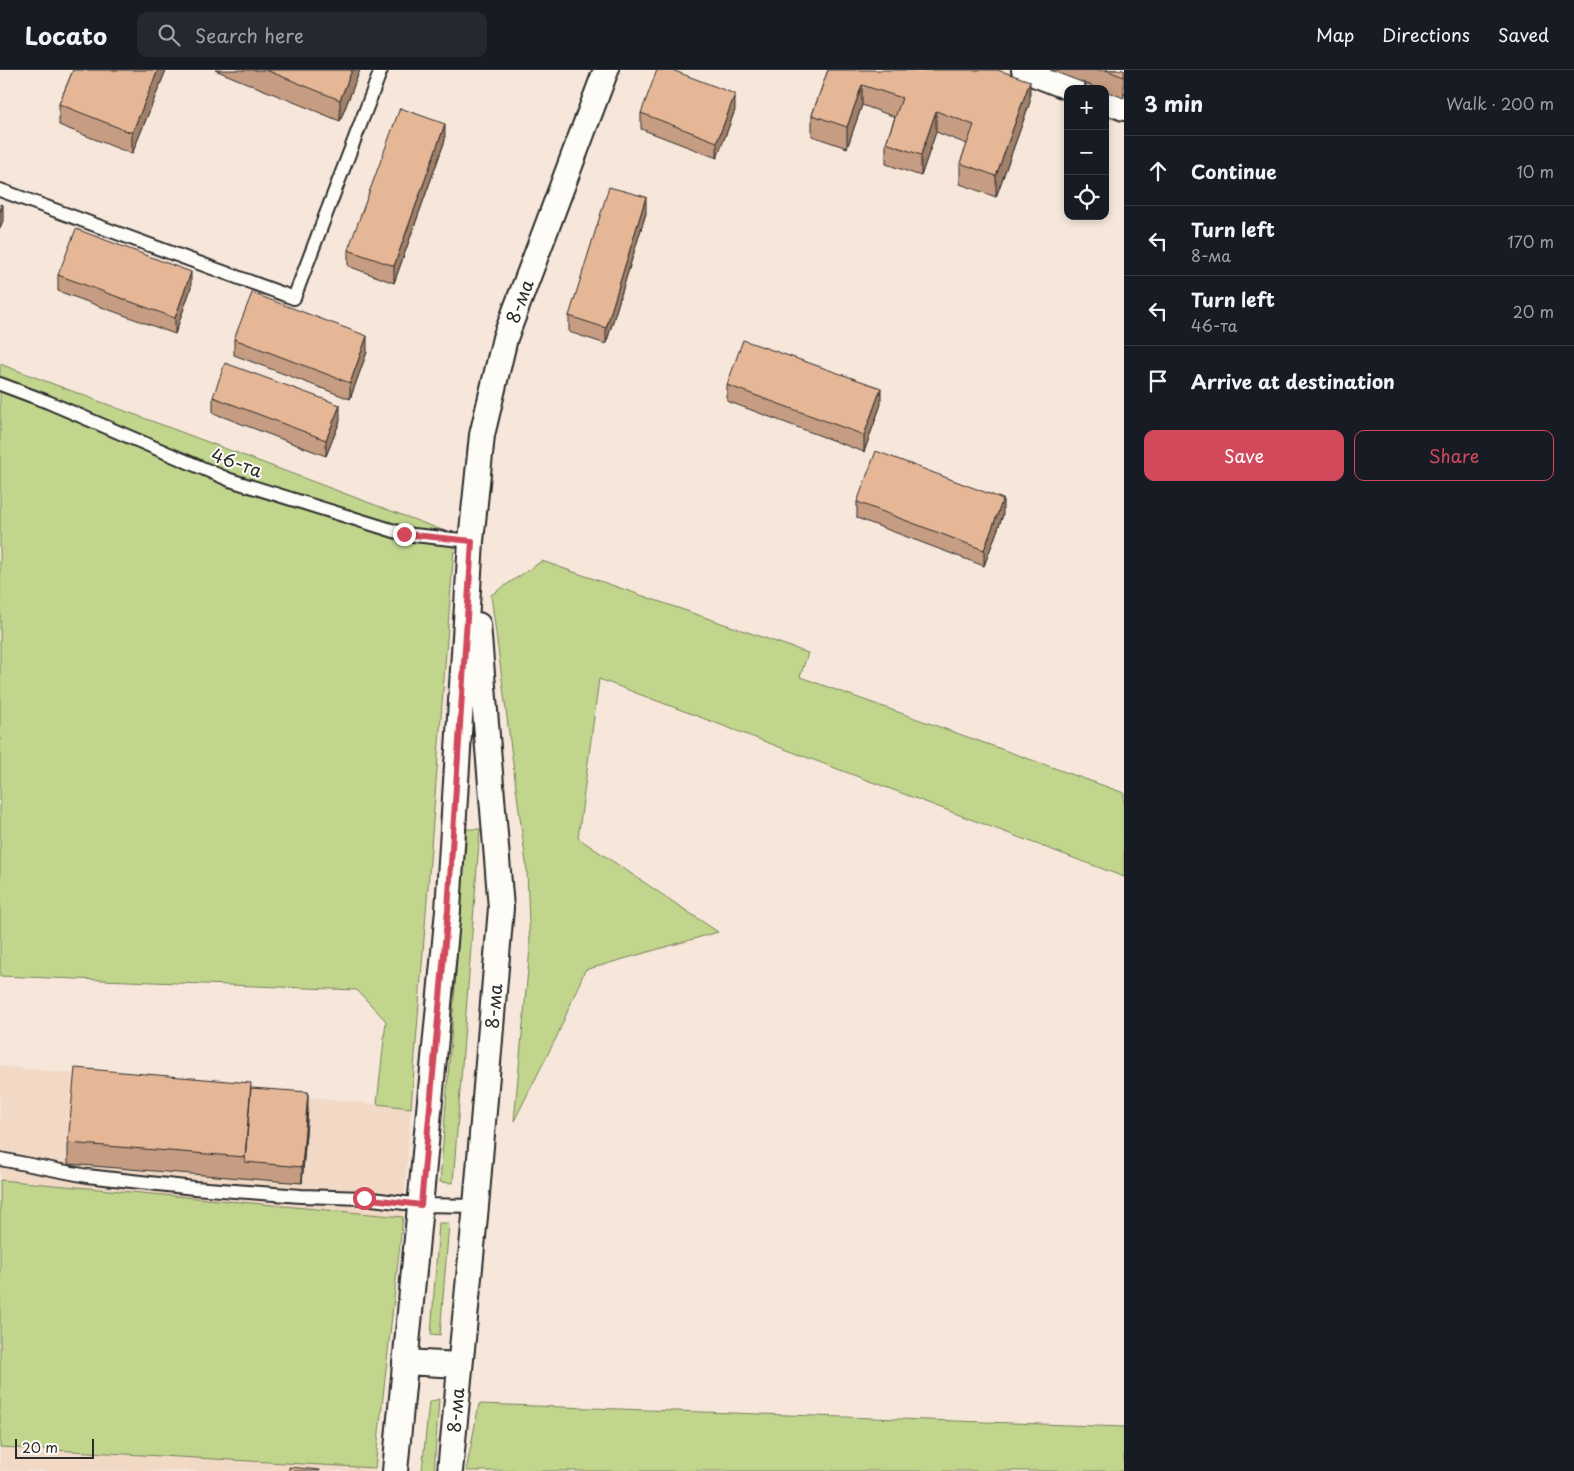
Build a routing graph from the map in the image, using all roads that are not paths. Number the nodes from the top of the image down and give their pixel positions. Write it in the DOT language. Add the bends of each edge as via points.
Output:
graph roads {
  1 [pos="381,70"];
  2 [pos="606,70"];
  3 [pos="1024,70"];
  4 [pos="1064,86"];
  5 [pos="1109,102"];
  6 [pos="1124,108"];
  7 [pos="0,190"];
  8 [pos="0,384"];
  9 [pos="472,541"];
  10 [pos="0,1159"];
  11 [pos="421,1205"];
  12 [pos="476,1206"];
  13 [pos="405,1362"];
  14 [pos="460,1365"];
  15 [pos="395,1471"];
  16 [pos="450,1471"];
  1 -- 7 [label="lane" via="294,298"];
  2 -- 9 [label="street, 8-ма" via="505,338 482,435"];
  3 -- 4 [label="street"];
  5 -- 6 [label="street"];
  8 -- 9 [label="lane, 46-та" via="230,480 404,534"];
  9 -- 11 [label="street, 8-ма" via="448,910"];
  9 -- 12 [label="street, 8-ма" via="501,908"];
  10 -- 11 [label="lane" via="87,1176 194,1188 364,1198"];
  11 -- 12 [label="lane"];
  11 -- 13 [label="street, 8-ма"];
  12 -- 14 [label="street, 8-ма"];
  13 -- 14 [label="street"];
  13 -- 15 [label="street, 8-ма"];
  14 -- 16 [label="street, 8-ма"];
}
